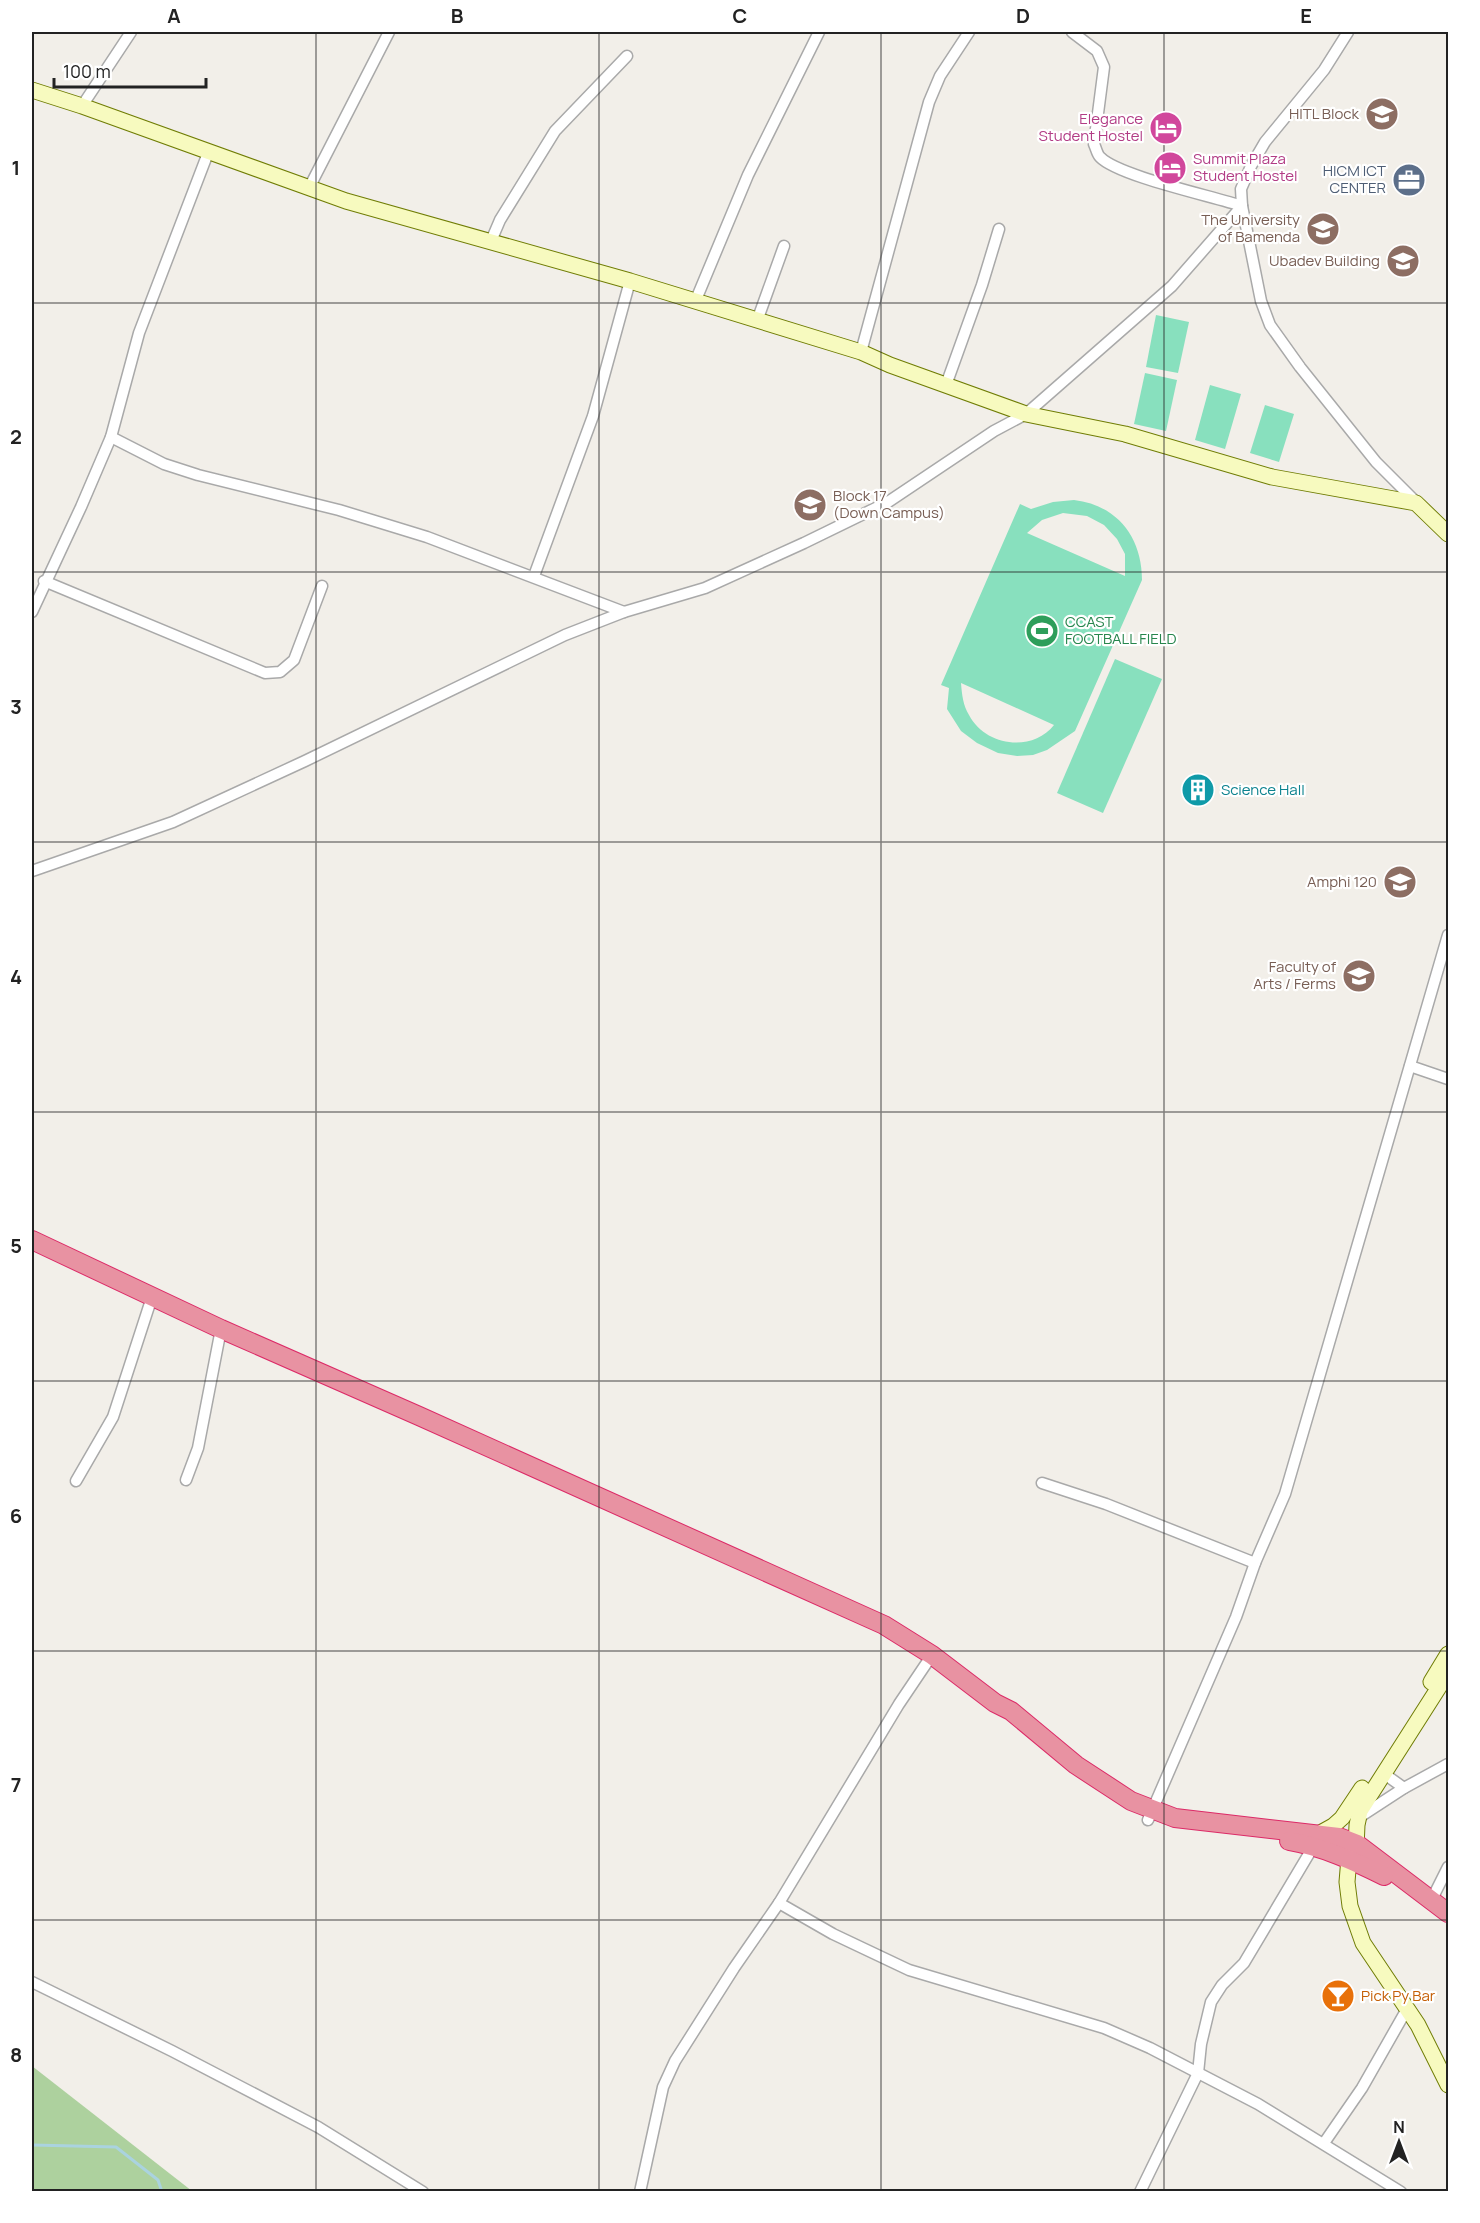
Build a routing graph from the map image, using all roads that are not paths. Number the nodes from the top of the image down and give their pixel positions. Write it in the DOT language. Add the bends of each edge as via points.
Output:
graph roads {
  1 [pos="131,32"];
  2 [pos="389,32"];
  3 [pos="819,32"];
  4 [pos="969,32"];
  5 [pos="1072,32"];
  6 [pos="1348,32"];
  7 [pos="627,56"];
  8 [pos="32,90"];
  9 [pos="82,106"];
  10 [pos="208,153"];
  11 [pos="309,188"];
  12 [pos="1242,206"];
  13 [pos="999,229"];
  14 [pos="491,241"];
  15 [pos="784,246"];
  16 [pos="630,281"];
  17 [pos="695,302"];
  18 [pos="757,321"];
  19 [pos="861,352"];
  20 [pos="946,385"];
  21 [pos="1026,414"];
  22 [pos="111,436"];
  23 [pos="1416,502"];
  24 [pos="1449,534"];
  25 [pos="534,576"];
  26 [pos="44,581"];
  27 [pos="322,586"];
  28 [pos="32,612"];
  29 [pos="624,612"];
  30 [pos="32,871"];
  31 [pos="1449,936"];
  32 [pos="1410,1066"];
  33 [pos="1449,1079"];
  34 [pos="32,1240"];
  35 [pos="152,1298"];
  36 [pos="221,1329"];
  37 [pos="186,1480"];
  38 [pos="76,1481"];
  39 [pos="1042,1483"];
  40 [pos="1255,1563"];
  41 [pos="1449,1654"];
  42 [pos="932,1655"];
  43 [pos="1449,1673"];
  44 [pos="1449,1764"];
  45 [pos="1383,1773"];
  46 [pos="1404,1788"];
  47 [pos="1150,1815"];
  48 [pos="1358,1818"];
  49 [pos="1315,1843"];
  50 [pos="1353,1851"];
  51 [pos="1449,1867"];
  52 [pos="1426,1898"];
  53 [pos="779,1903"];
  54 [pos="1449,1913"];
  55 [pos="32,1982"];
  56 [pos="1407,2009"];
  57 [pos="1198,2073"];
  58 [pos="1449,2085"];
  59 [pos="1324,2143"];
  60 [pos="423,2192"];
  61 [pos="640,2192"];
  62 [pos="1140,2192"];
  63 [pos="1401,2192"];
  1 -- 9 [label="street"];
  2 -- 11 [label="street"];
  3 -- 17 [label="street" via="748,175"];
  4 -- 19 [label="street" via="940,76 929,102"];
  5 -- 12 [label="street" via="1096,51 1104,67 1094,144 1099,156 1124,170"];
  6 -- 12 [label="street" via="1324,70 1265,142 1241,189"];
  7 -- 14 [label="street" via="555,131"];
  8 -- 9 [label="street"];
  9 -- 10 [label="street"];
  10 -- 11 [label="street"];
  10 -- 22 [label="street" via="139,333"];
  11 -- 14 [label="street"];
  12 -- 21 [label="street" via="1172,286"];
  12 -- 23 [label="street" via="1261,301 1270,325 1376,462"];
  13 -- 20 [label="street"];
  14 -- 16 [label="street"];
  15 -- 18 [label="street"];
  16 -- 17 [label="street"];
  16 -- 25 [label="street" via="593,416"];
  17 -- 18 [label="street"];
  18 -- 19 [label="street"];
  19 -- 20 [label="street"];
  20 -- 21 [label="street"];
  21 -- 23 [label="street" via="1125,434 1272,477"];
  21 -- 29 [label="street" via="888,502 815,538 705,588"];
  22 -- 25 [label="street" via="176,468 339,510"];
  22 -- 26 [label="street"];
  23 -- 24 [label="street"];
  25 -- 29 [label="street"];
  26 -- 27 [label="street" via="265,673 280,672 294,660"];
  26 -- 28 [label="street"];
  29 -- 30 [label="street" via="565,635 173,822"];
  31 -- 32 [label="street"];
  32 -- 33 [label="street"];
  32 -- 40 [label="street" via="1285,1494"];
  34 -- 35 [label="highway"];
  35 -- 36 [label="highway"];
  35 -- 38 [label="street" via="113,1417"];
  36 -- 37 [label="street" via="198,1448"];
  36 -- 42 [label="highway" via="884,1625"];
  39 -- 40 [label="street"];
  40 -- 47 [label="street" via="1236,1617"];
  41 -- 49 [label="street" via="1342,1818"];
  42 -- 47 [label="highway" via="1011,1711 1076,1765"];
  42 -- 53 [label="street"];
  43 -- 45 [label="street"];
  44 -- 46 [label="street"];
  45 -- 46 [label="street"];
  45 -- 48 [label="street"];
  46 -- 48 [label="street"];
  47 -- 49 [label="highway"];
  48 -- 50 [label="street"];
  49 -- 50 [label="highway" via="1339,1837"];
  49 -- 57 [label="street" via="1244,1963 1222,1984 1211,2002"];
  50 -- 52 [label="highway"];
  50 -- 56 [label="street" via="1348,1894 1363,1943"];
  51 -- 52 [label="street"];
  52 -- 54 [label="highway"];
  53 -- 57 [label="street" via="909,1970 1104,2028"];
  53 -- 61 [label="street" via="675,2061 663,2087"];
  55 -- 60 [label="street" via="318,2127"];
  56 -- 58 [label="street"];
  56 -- 59 [label="street" via="1362,2088"];
  57 -- 59 [label="street"];
  57 -- 62 [label="street"];
  59 -- 63 [label="street"];
}
